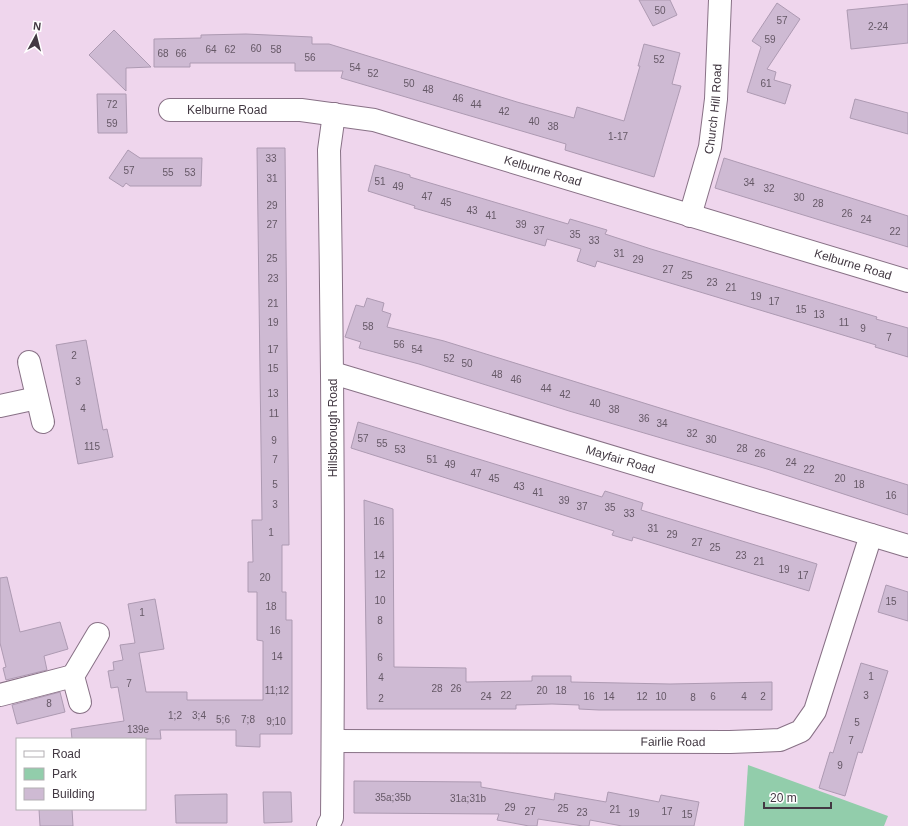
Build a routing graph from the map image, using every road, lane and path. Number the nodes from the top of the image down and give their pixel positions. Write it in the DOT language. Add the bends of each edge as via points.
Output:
graph roads {
  1 [pos="720,0"];
  2 [pos="170,110"];
  3 [pos="334,114"];
  4 [pos="690,216"];
  5 [pos="908,281"];
  6 [pos="29,362"];
  7 [pos="333,373"];
  8 [pos="37,398"];
  9 [pos="0,406"];
  10 [pos="42,422"];
  11 [pos="871,535"];
  12 [pos="908,546"];
  13 [pos="98,634"];
  14 [pos="73,676"];
  15 [pos="0,695"];
  16 [pos="80,702"];
  17 [pos="333,741"];
  18 [pos="328,826"];
  1 -- 4 [label="street, Church Hill Road" via="716,99 710,147"];
  2 -- 3 [label="street, Kelburne Road" via="300,110"];
  3 -- 4 [label="street, Kelburne Road" via="374,120"];
  3 -- 7 [label="street, Hillsborough Road" via="329,150"];
  4 -- 5 [label="street, Kelburne Road"];
  6 -- 8 [label="street"];
  7 -- 11 [label="street, Mayfair Road"];
  7 -- 17 [label="street, Hillsborough Road"];
  8 -- 9 [label="street"];
  8 -- 10 [label="street"];
  11 -- 12 [label="street, Mayfair Road"];
  11 -- 17 [label="street, Fairlie Road" via="815,711 801,731 780,740"];
  13 -- 14 [label="street"];
  14 -- 15 [label="street"];
  14 -- 16 [label="street"];
  17 -- 18 [label="street, Hillsborough Road" via="332,818"];
}
